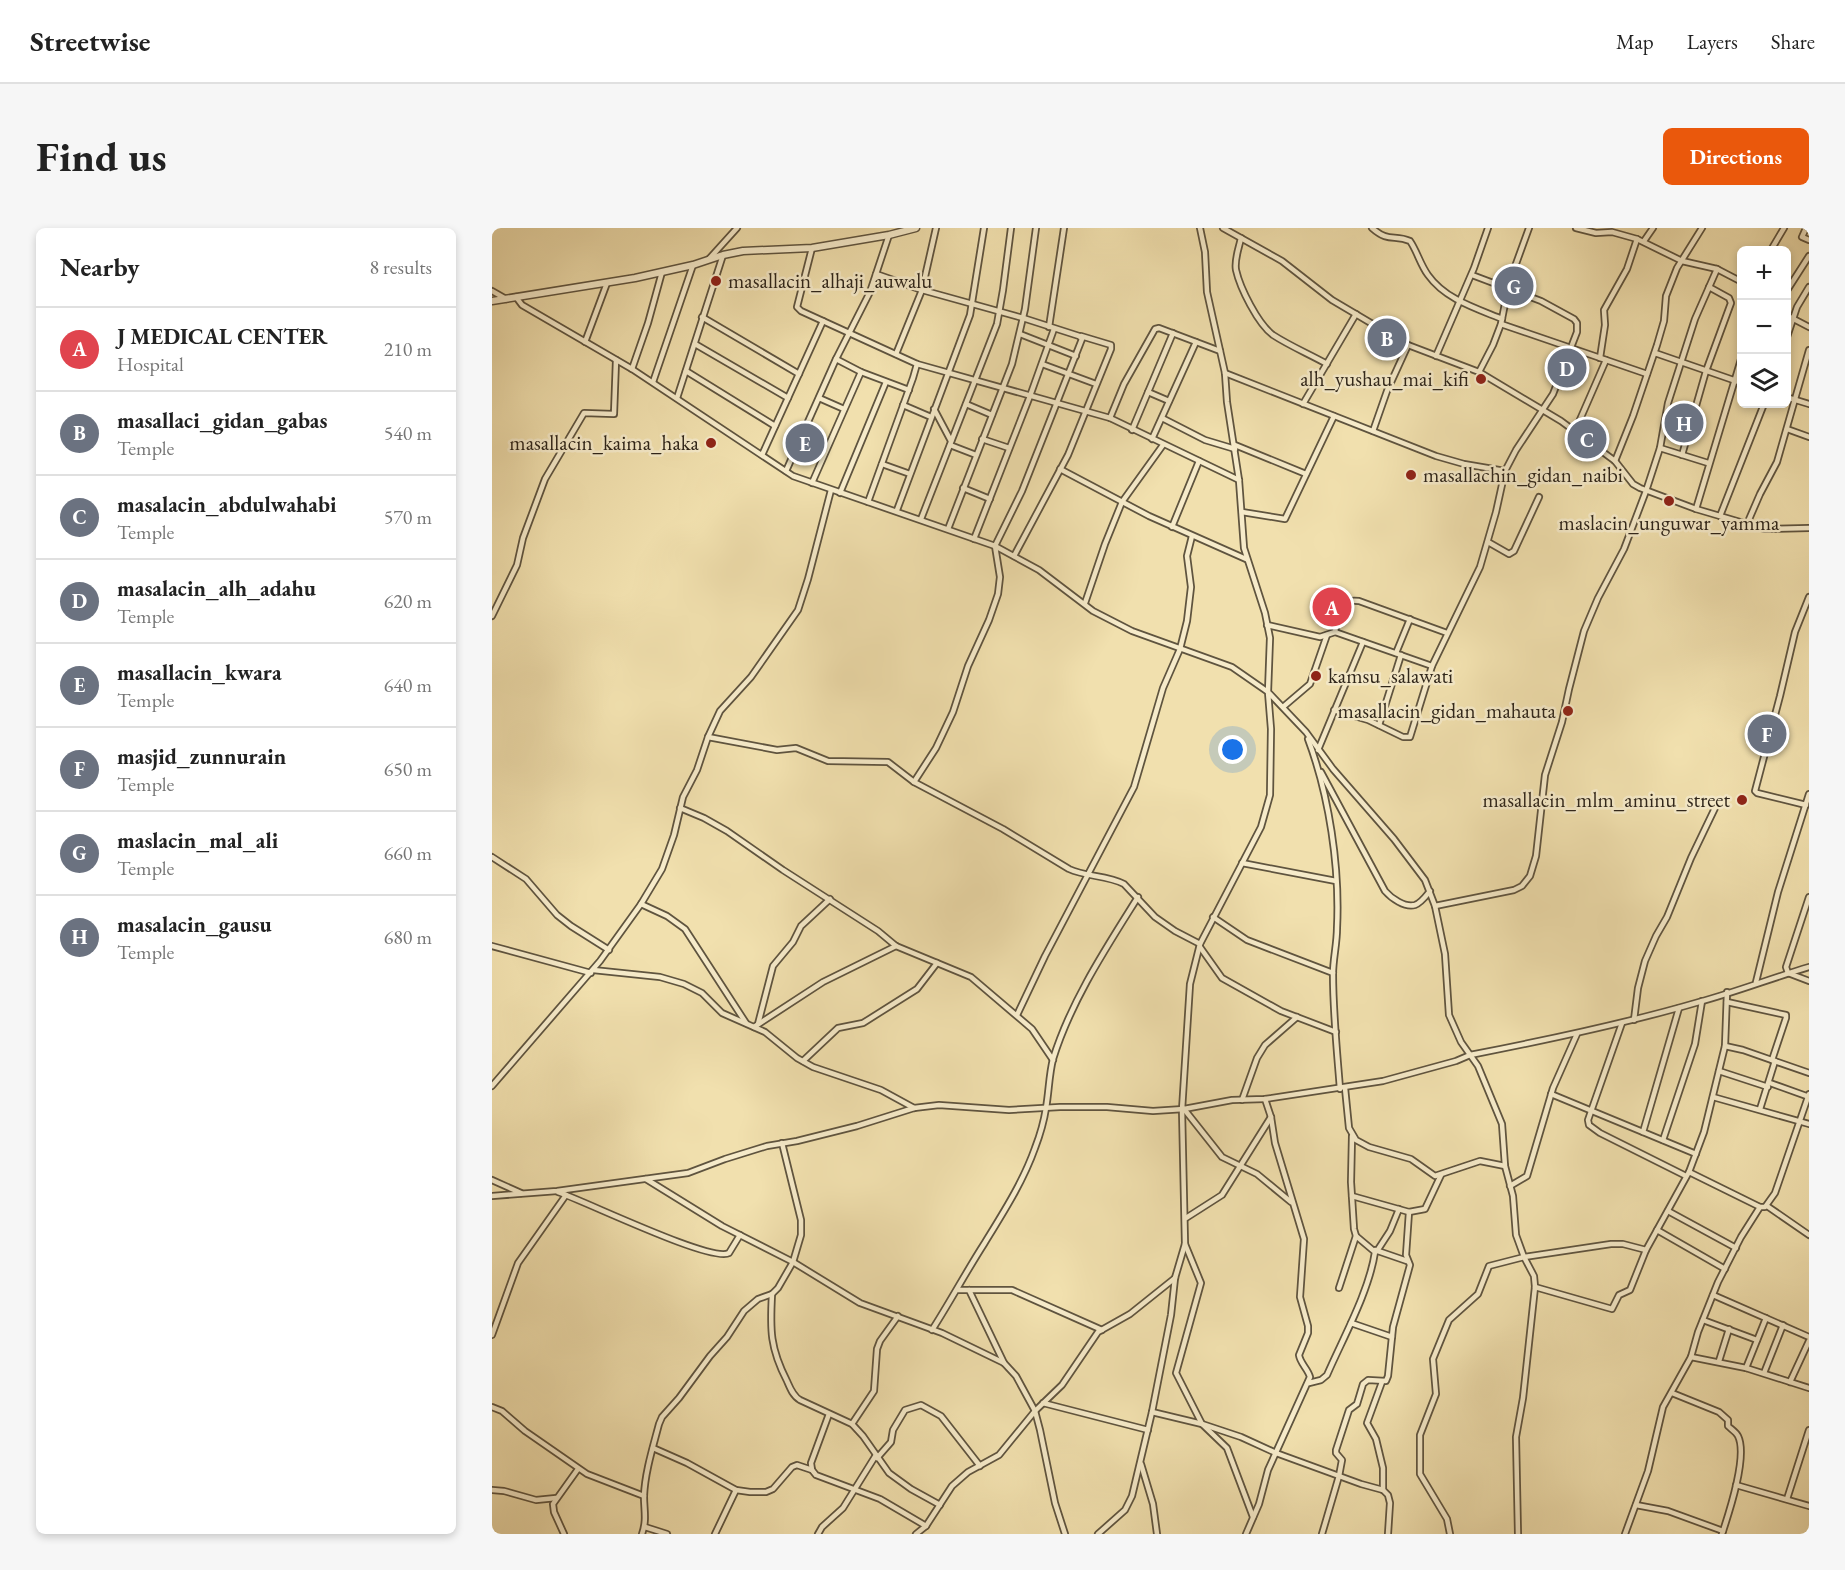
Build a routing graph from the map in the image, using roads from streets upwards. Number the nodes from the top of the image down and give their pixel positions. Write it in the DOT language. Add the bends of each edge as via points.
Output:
graph roads {
  1 [pos="737,228"];
  2 [pos="916,228"];
  3 [pos="936,228"];
  4 [pos="984,228"];
  5 [pos="1011,228"];
  6 [pos="1036,228"];
  7 [pos="1064,228"];
  8 [pos="1200,228"];
  9 [pos="1223,228"];
  10 [pos="1372,228"];
  11 [pos="1488,228"];
  12 [pos="1530,228"];
  13 [pos="1576,228"];
  14 [pos="1653,228"];
  15 [pos="1702,228"];
  16 [pos="1784,228"];
  17 [pos="1806,228"];
  18 [pos="1588,230"];
  19 [pos="889,235"];
  20 [pos="1241,238"];
  21 [pos="1637,239"];
  22 [pos="1809,240"];
  23 [pos="1644,241"];
  24 [pos="1773,246"];
  25 [pos="812,248"];
  26 [pos="723,255"];
  27 [pos="1809,256"];
  28 [pos="709,260"];
  29 [pos="1682,261"];
  30 [pos="693,265"];
  31 [pos="1717,269"];
  32 [pos="662,272"];
  33 [pos="876,274"];
  34 [pos="1472,275"];
  35 [pos="1737,279"];
  36 [pos="608,283"];
  37 [pos="1791,284"];
  38 [pos="1508,287"];
  39 [pos="1709,287"];
  40 [pos="1809,287"];
  41 [pos="922,290"];
  42 [pos="492,291"];
  43 [pos="516,297"];
  44 [pos="506,299"];
  45 [pos="492,301"];
  46 [pos="1460,302"];
  47 [pos="973,305"];
  48 [pos="999,312"];
  49 [pos="1356,314"];
  50 [pos="702,317"];
  51 [pos="1023,318"];
  52 [pos="1793,319"];
  53 [pos="823,321"];
  54 [pos="1501,321"];
  55 [pos="1791,325"];
  56 [pos="1809,327"];
  57 [pos="1051,328"];
  58 [pos="849,333"];
  59 [pos="1173,333"];
  60 [pos="1020,334"];
  61 [pos="1079,336"];
  62 [pos="585,342"];
  63 [pos="1196,342"];
  64 [pos="695,344"];
  65 [pos="1049,344"];
  66 [pos="1408,345"];
  67 [pos="1571,348"];
  68 [pos="1220,351"];
  69 [pos="1655,353"];
  70 [pos="1809,353"];
  71 [pos="896,354"];
  72 [pos="1076,356"];
  73 [pos="1436,356"];
  74 [pos="1600,358"];
  75 [pos="836,359"];
  76 [pos="616,360"];
  77 [pos="1606,360"];
  78 [pos="1682,362"];
  79 [pos="917,364"];
  80 [pos="1042,364"];
  81 [pos="1327,364"];
  82 [pos="632,369"];
  83 [pos="686,371"];
  84 [pos="1706,371"];
  85 [pos="861,372"];
  86 [pos="948,372"];
  87 [pos="1479,372"];
  88 [pos="1737,372"];
  89 [pos="1070,373"];
  90 [pos="1225,373"];
  91 [pos="799,374"];
  92 [pos="1647,374"];
  93 [pos="975,379"];
  94 [pos="1734,381"];
  95 [pos="653,382"];
  96 [pos="886,382"];
  97 [pos="1737,382"];
  98 [pos="1095,384"];
  99 [pos="1003,387"];
  100 [pos="909,390"];
  101 [pos="1148,392"];
  102 [pos="1030,396"];
  103 [pos="677,398"];
  104 [pos="788,398"];
  105 [pos="819,398"];
  106 [pos="1791,399"];
  107 [pos="1795,400"];
  108 [pos="1169,401"];
  109 [pos="966,404"];
  110 [pos="1058,404"];
  111 [pos="1809,404"];
  112 [pos="903,405"];
  113 [pos="1303,405"];
  114 [pos="934,408"];
  115 [pos="1762,408"];
  116 [pos="844,410"];
  117 [pos="1086,411"];
  118 [pos="1544,411"];
  119 [pos="992,415"];
  120 [pos="1334,416"];
  121 [pos="932,417"];
  122 [pos="1110,418"];
  123 [pos="1162,418"];
  124 [pos="775,426"];
  125 [pos="1787,429"];
  126 [pos="1132,430"];
  127 [pos="1373,431"];
  128 [pos="1575,431"];
  129 [pos="1809,436"];
  130 [pos="982,440"];
  131 [pos="1152,440"];
  132 [pos="950,443"];
  133 [pos="1163,445"];
  134 [pos="1235,447"];
  135 [pos="1009,448"];
  136 [pos="1660,448"];
  137 [pos="762,455"];
  138 [pos="976,455"];
  139 [pos="1682,455"];
  140 [pos="1199,461"];
  141 [pos="1615,461"];
  142 [pos="1708,463"];
  143 [pos="882,464"];
  144 [pos="1060,469"];
  145 [pos="786,471"];
  146 [pos="1505,471"];
  147 [pos="910,474"];
  148 [pos="1305,474"];
  149 [pos="1239,480"];
  150 [pos="812,483"];
  151 [pos="963,488"];
  152 [pos="831,490"];
  153 [pos="1646,491"];
  154 [pos="840,493"];
  155 [pos="1539,497"];
  156 [pos="990,499"];
  157 [pos="868,502"];
  158 [pos="1122,502"];
  159 [pos="1696,508"];
  160 [pos="897,510"];
  161 [pos="1242,512"];
  162 [pos="1720,516"];
  163 [pos="921,519"];
  164 [pos="1747,524"];
  165 [pos="1172,527"];
  166 [pos="1809,528"];
  167 [pos="948,529"];
  168 [pos="1192,536"];
  169 [pos="974,539"];
  170 [pos="1488,542"];
  171 [pos="994,546"];
  172 [pos="1014,556"];
  173 [pos="1246,559"];
  174 [pos="1809,597"];
  175 [pos="1085,603"];
  176 [pos="492,616"];
  177 [pos="1410,620"];
  178 [pos="1267,625"];
  179 [pos="1335,632"];
  180 [pos="1448,633"];
  181 [pos="1327,635"];
  182 [pos="1362,642"];
  183 [pos="1180,649"];
  184 [pos="1399,654"];
  185 [pos="1432,666"];
  186 [pos="1269,692"];
  187 [pos="1283,707"];
  188 [pos="1334,710"];
  189 [pos="1379,725"];
  190 [pos="1306,732"];
  191 [pos="708,737"];
  192 [pos="1318,750"];
  193 [pos="1319,768"];
  194 [pos="914,782"];
  195 [pos="1809,794"];
  196 [pos="1806,805"];
  197 [pos="680,808"];
  198 [pos="1715,808"];
  199 [pos="492,857"];
  200 [pos="1242,863"];
  201 [pos="1088,874"];
  202 [pos="1336,881"];
  203 [pos="1430,891"];
  204 [pos="1138,897"];
  205 [pos="1809,897"];
  206 [pos="830,899"];
  207 [pos="641,904"];
  208 [pos="1435,906"];
  209 [pos="1213,917"];
  210 [pos="1200,945"];
  211 [pos="492,946"];
  212 [pos="896,946"];
  213 [pos="609,950"];
  214 [pos="937,963"];
  215 [pos="1809,967"];
  216 [pos="592,971"];
  217 [pos="1333,973"];
  218 [pos="1788,973"];
  219 [pos="1809,981"];
  220 [pos="1756,982"];
  221 [pos="1727,992"];
  222 [pos="1702,1001"];
  223 [pos="1727,1002"];
  224 [pos="1679,1008"];
  225 [pos="1017,1015"];
  226 [pos="1297,1017"];
  227 [pos="1634,1020"];
  228 [pos="746,1023"];
  229 [pos="1622,1023"];
  230 [pos="756,1026"];
  231 [pos="1336,1032"];
  232 [pos="1577,1034"];
  233 [pos="1725,1046"];
  234 [pos="1470,1055"];
  235 [pos="1053,1060"];
  236 [pos="803,1061"];
  237 [pos="1774,1061"];
  238 [pos="1719,1071"];
  239 [pos="1809,1073"];
  240 [pos="1769,1085"];
  241 [pos="492,1086"];
  242 [pos="1343,1088"];
  243 [pos="1551,1094"];
  244 [pos="1809,1096"];
  245 [pos="1713,1097"];
  246 [pos="1242,1100"];
  247 [pos="1265,1100"];
  248 [pos="914,1108"];
  249 [pos="1046,1108"];
  250 [pos="1183,1109"];
  251 [pos="1760,1109"];
  252 [pos="1592,1110"];
  253 [pos="1271,1117"];
  254 [pos="1800,1122"];
  255 [pos="1809,1124"];
  256 [pos="1643,1132"];
  257 [pos="1352,1136"];
  258 [pos="1663,1140"];
  259 [pos="782,1143"];
  260 [pos="1696,1154"];
  261 [pos="1240,1166"];
  262 [pos="1505,1166"];
  263 [pos="1688,1174"];
  264 [pos="1441,1175"];
  265 [pos="646,1179"];
  266 [pos="492,1180"];
  267 [pos="1510,1186"];
  268 [pos="557,1191"];
  269 [pos="524,1194"];
  270 [pos="567,1195"];
  271 [pos="492,1196"];
  272 [pos="1352,1196"];
  273 [pos="1293,1204"];
  274 [pos="1767,1206"];
  275 [pos="1760,1207"];
  276 [pos="1400,1209"];
  277 [pos="1668,1211"];
  278 [pos="1409,1212"];
  279 [pos="1186,1218"];
  280 [pos="1657,1230"];
  281 [pos="740,1235"];
  282 [pos="1809,1235"];
  283 [pos="1356,1236"];
  284 [pos="1185,1244"];
  285 [pos="1736,1248"];
  286 [pos="1375,1250"];
  287 [pos="1646,1251"];
  288 [pos="1524,1257"];
  289 [pos="1407,1261"];
  290 [pos="793,1262"];
  291 [pos="1725,1269"];
  292 [pos="1175,1278"];
  293 [pos="1535,1287"];
  294 [pos="1339,1288"];
  295 [pos="958,1290"];
  296 [pos="969,1290"];
  297 [pos="772,1294"];
  298 [pos="1713,1295"];
  299 [pos="898,1316"];
  300 [pos="1766,1318"];
  301 [pos="1703,1320"];
  302 [pos="1351,1323"];
  303 [pos="1783,1325"];
  304 [pos="1729,1329"];
  305 [pos="932,1330"];
  306 [pos="1102,1330"];
  307 [pos="492,1335"];
  308 [pos="1392,1337"];
  309 [pos="1809,1339"];
  310 [pos="1757,1340"];
  311 [pos="1691,1357"];
  312 [pos="1719,1361"];
  313 [pos="1004,1364"];
  314 [pos="1746,1368"];
  315 [pos="1764,1373"];
  316 [pos="1382,1382"];
  317 [pos="1790,1382"];
  318 [pos="1309,1383"];
  319 [pos="1809,1388"];
  320 [pos="1672,1393"];
  321 [pos="1043,1403"];
  322 [pos="492,1407"];
  323 [pos="1035,1411"];
  324 [pos="1152,1412"];
  325 [pos="829,1414"];
  326 [pos="852,1424"];
  327 [pos="1202,1424"];
  328 [pos="1148,1430"];
  329 [pos="1809,1430"];
  330 [pos="653,1448"];
  331 [pos="1276,1453"];
  332 [pos="877,1457"];
  333 [pos="1141,1463"];
  334 [pos="980,1466"];
  335 [pos="578,1468"];
  336 [pos="812,1470"];
  337 [pos="1339,1476"];
  338 [pos="1736,1485"];
  339 [pos="856,1489"];
  340 [pos="736,1490"];
  341 [pos="1383,1490"];
  342 [pos="492,1491"];
  343 [pos="644,1496"];
  344 [pos="556,1498"];
  345 [pos="1787,1499"];
  346 [pos="940,1505"];
  347 [pos="1636,1505"];
  348 [pos="1809,1506"];
  349 [pos="1253,1517"];
  350 [pos="645,1527"];
  351 [pos="924,1529"];
  352 [pos="1723,1532"];
  353 [pos="564,1534"];
  354 [pos="642,1534"];
  355 [pos="667,1534"];
  356 [pos="715,1534"];
  357 [pos="818,1534"];
  358 [pos="916,1534"];
  359 [pos="1065,1534"];
  360 [pos="1098,1534"];
  361 [pos="1157,1534"];
  362 [pos="1246,1534"];
  363 [pos="1322,1534"];
  364 [pos="1388,1534"];
  365 [pos="1450,1534"];
  366 [pos="1518,1534"];
  367 [pos="1625,1534"];
  1 -- 28 [label="street"];
  2 -- 19 [label="street"];
  3 -- 41 [label="street"];
  4 -- 47 [label="street"];
  5 -- 48 [label="street"];
  6 -- 51 [label="street"];
  7 -- 57 [label="street"];
  8 -- 68 [label="street"];
  9 -- 20 [label="street"];
  10 -- 46 [label="street" via="1384,237 1410,241 1429,276"];
  11 -- 34 [label="street"];
  12 -- 38 [label="street"];
  13 -- 18 [label="street"];
  14 -- 23 [label="street"];
  15 -- 29 [label="street"];
  16 -- 24 [label="street"];
  17 -- 22 [label="street" via="1802,237"];
  18 -- 21 [label="street"];
  19 -- 25 [label="street"];
  19 -- 33 [label="street"];
  20 -- 49 [label="street" via="1282,261"];
  20 -- 81 [label="street" via="1236,270 1263,326"];
  21 -- 23 [label="street"];
  21 -- 74 [label="street" via="1627,269 1604,310"];
  23 -- 29 [label="street"];
  25 -- 26 [label="street" via="773,248"];
  25 -- 53 [label="street" via="797,307"];
  26 -- 28 [label="street"];
  26 -- 50 [label="street"];
  27 -- 37 [label="street"];
  28 -- 30 [label="street"];
  29 -- 31 [label="street"];
  29 -- 69 [label="street" via="1666,296"];
  30 -- 32 [label="street"];
  30 -- 95 [label="street"];
  31 -- 35 [label="street"];
  31 -- 39 [label="street"];
  32 -- 36 [label="street"];
  32 -- 82 [label="street"];
  33 -- 41 [label="street"];
  33 -- 58 [label="street"];
  34 -- 38 [label="street"];
  34 -- 46 [label="street"];
  36 -- 43 [label="street"];
  36 -- 62 [label="street"];
  38 -- 54 [label="street"];
  38 -- 67 [label="street" via="1574,319 1578,327"];
  39 -- 78 [label="street"];
  39 -- 84 [label="street" via="1731,301"];
  40 -- 52 [label="street"];
  41 -- 47 [label="street"];
  41 -- 71 [label="street"];
  42 -- 44 [label="street"];
  43 -- 44 [label="street"];
  43 -- 62 [label="street" via="522,305"];
  44 -- 45 [label="street"];
  46 -- 54 [label="street"];
  46 -- 73 [label="street"];
  47 -- 48 [label="street"];
  47 -- 86 [label="street"];
  48 -- 51 [label="street"];
  48 -- 93 [label="street"];
  49 -- 66 [label="street"];
  49 -- 81 [label="street"];
  50 -- 64 [label="street"];
  50 -- 91 [label="street"];
  51 -- 57 [label="street"];
  51 -- 60 [label="street"];
  52 -- 55 [label="street"];
  52 -- 56 [label="street"];
  53 -- 58 [label="street"];
  53 -- 91 [label="street"];
  54 -- 67 [label="street"];
  54 -- 87 [label="street"];
  57 -- 61 [label="street"];
  57 -- 65 [label="street"];
  58 -- 71 [label="street"];
  58 -- 75 [label="street"];
  59 -- 63 [label="street"];
  59 -- 101 [label="street"];
  59 -- 122 [label="street" via="1159,328 1153,332"];
  60 -- 65 [label="street"];
  60 -- 99 [label="street"];
  61 -- 72 [label="street" via="1082,339"];
  61 -- 98 [label="street" via="1111,347"];
  62 -- 76 [label="street"];
  63 -- 68 [label="street"];
  63 -- 108 [label="street"];
  64 -- 83 [label="street"];
  64 -- 104 [label="street"];
  65 -- 72 [label="street"];
  65 -- 80 [label="street"];
  66 -- 73 [label="street"];
  66 -- 127 [label="street"];
  67 -- 74 [label="street"];
  67 -- 118 [label="street"];
  68 -- 90 [label="street"];
  69 -- 78 [label="street"];
  69 -- 92 [label="street"];
  70 -- 107 [label="street"];
  71 -- 79 [label="street"];
  72 -- 89 [label="street"];
  73 -- 87 [label="street"];
  74 -- 77 [label="street"];
  75 -- 85 [label="street"];
  75 -- 105 [label="street"];
  76 -- 82 [label="street"];
  76 -- 176 [label="street" via="614,414 584,413 560,451 545,479 517,565"];
  77 -- 92 [label="street"];
  77 -- 128 [label="street"];
  78 -- 84 [label="street"];
  78 -- 136 [label="street" via="1668,403"];
  79 -- 86 [label="street"];
  79 -- 100 [label="street"];
  80 -- 89 [label="street"];
  80 -- 102 [label="street"];
  81 -- 113 [label="street"];
  82 -- 95 [label="street"];
  83 -- 103 [label="street"];
  83 -- 124 [label="street"];
  84 -- 94 [label="street"];
  84 -- 139 [label="street"];
  85 -- 96 [label="street"];
  85 -- 116 [label="street"];
  86 -- 93 [label="street"];
  86 -- 114 [label="street"];
  87 -- 118 [label="street"];
  88 -- 94 [label="street"];
  89 -- 98 [label="street"];
  89 -- 110 [label="street"];
  90 -- 113 [label="street"];
  90 -- 134 [label="street"];
  91 -- 104 [label="street"];
  92 -- 141 [label="street"];
  93 -- 99 [label="street"];
  93 -- 109 [label="street"];
  94 -- 97 [label="street"];
  94 -- 142 [label="street"];
  95 -- 103 [label="street"];
  96 -- 100 [label="street"];
  96 -- 154 [label="street"];
  98 -- 117 [label="street"];
  99 -- 102 [label="street"];
  99 -- 119 [label="street"];
  100 -- 112 [label="street"];
  101 -- 108 [label="street"];
  101 -- 126 [label="street"];
  102 -- 110 [label="street"];
  102 -- 135 [label="street"];
  103 -- 137 [label="street"];
  104 -- 124 [label="street"];
  105 -- 116 [label="street"];
  105 -- 145 [label="street"];
  106 -- 107 [label="street"];
  107 -- 111 [label="street"];
  107 -- 125 [label="street"];
  108 -- 123 [label="street"];
  109 -- 119 [label="street"];
  109 -- 132 [label="street"];
  110 -- 117 [label="street"];
  110 -- 171 [label="street"];
  112 -- 121 [label="street"];
  112 -- 143 [label="street"];
  113 -- 120 [label="street"];
  114 -- 121 [label="street"];
  114 -- 132 [label="street"];
  115 -- 162 [label="street"];
  116 -- 150 [label="street"];
  117 -- 122 [label="street"];
  117 -- 144 [label="street"];
  118 -- 128 [label="street"];
  118 -- 146 [label="street" via="1515,450"];
  119 -- 130 [label="street"];
  120 -- 127 [label="street"];
  120 -- 148 [label="street"];
  121 -- 147 [label="street"];
  122 -- 126 [label="street"];
  123 -- 131 [label="street"];
  123 -- 134 [label="street" via="1205,440"];
  124 -- 137 [label="street"];
  125 -- 129 [label="street"];
  125 -- 164 [label="street" via="1777,462"];
  126 -- 131 [label="street"];
  127 -- 146 [label="street" via="1436,456"];
  128 -- 141 [label="street"];
  130 -- 135 [label="street"];
  130 -- 138 [label="street"];
  131 -- 133 [label="street"];
  132 -- 138 [label="street"];
  132 -- 163 [label="street"];
  133 -- 140 [label="street"];
  133 -- 158 [label="street"];
  134 -- 148 [label="street"];
  134 -- 149 [label="street"];
  135 -- 156 [label="street"];
  136 -- 139 [label="street"];
  136 -- 153 [label="street"];
  137 -- 145 [label="street"];
  138 -- 151 [label="street"];
  139 -- 142 [label="street"];
  140 -- 149 [label="street"];
  140 -- 165 [label="street"];
  141 -- 153 [label="street" via="1633,483"];
  142 -- 159 [label="street"];
  143 -- 147 [label="street"];
  143 -- 157 [label="street"];
  144 -- 158 [label="street"];
  144 -- 172 [label="street"];
  145 -- 150 [label="street"];
  146 -- 170 [label="street"];
  147 -- 160 [label="street"];
  148 -- 161 [label="street" via="1285,519"];
  149 -- 161 [label="street"];
  150 -- 152 [label="street"];
  151 -- 156 [label="street"];
  151 -- 167 [label="street"];
  152 -- 154 [label="street"];
  152 -- 191 [label="street" via="798,610 752,677 720,711"];
  153 -- 159 [label="street"];
  153 -- 208 [label="street" via="1624,549 1584,631 1545,776 1530,876 1514,890"];
  154 -- 157 [label="street"];
  155 -- 170 [label="street" via="1514,551 1509,554"];
  156 -- 169 [label="street"];
  157 -- 160 [label="street"];
  158 -- 165 [label="street"];
  158 -- 175 [label="street"];
  159 -- 162 [label="street"];
  160 -- 163 [label="street"];
  161 -- 173 [label="street"];
  162 -- 164 [label="street"];
  163 -- 167 [label="street"];
  164 -- 166 [label="street" via="1770,529"];
  165 -- 168 [label="street"];
  167 -- 169 [label="street"];
  168 -- 173 [label="street"];
  168 -- 183 [label="street" via="1187,555 1191,588"];
  169 -- 171 [label="street"];
  170 -- 180 [label="street"];
  171 -- 172 [label="street"];
  171 -- 194 [label="street" via="1000,577 993,609 968,666 954,712"];
  172 -- 175 [label="street"];
  173 -- 178 [label="street"];
  174 -- 196 [label="street" via="1795,632 1755,791"];
  175 -- 183 [label="street" via="1132,631"];
  177 -- 179 [label="street" via="1350,600 1341,606"];
  177 -- 180 [label="street"];
  177 -- 184 [label="street"];
  178 -- 181 [label="street" via="1320,637"];
  178 -- 186 [label="street"];
  179 -- 181 [label="street"];
  179 -- 182 [label="street"];
  180 -- 185 [label="street"];
  181 -- 187 [label="street" via="1310,684"];
  182 -- 184 [label="street"];
  182 -- 188 [label="street"];
  183 -- 186 [label="street" via="1232,667"];
  183 -- 201 [label="street" via="1163,688 1134,787"];
  184 -- 185 [label="street"];
  184 -- 189 [label="street"];
  185 -- 189 [label="street" via="1410,737"];
  186 -- 187 [label="street"];
  186 -- 200 [label="street" via="1270,795 1262,827"];
  187 -- 190 [label="street"];
  188 -- 189 [label="street"];
  188 -- 192 [label="street"];
  190 -- 192 [label="street"];
  190 -- 193 [label="street"];
  191 -- 194 [label="street" via="777,750 795,748 828,761 888,762"];
  191 -- 197 [label="street"];
  192 -- 203 [label="street" via="1394,839"];
  193 -- 202 [label="street"];
  193 -- 203 [label="street" via="1390,897 1411,905"];
  194 -- 201 [label="street" via="1076,873"];
  195 -- 196 [label="street"];
  196 -- 220 [label="street"];
  197 -- 206 [label="street" via="727,831"];
  197 -- 207 [label="street" via="662,869"];
  198 -- 227 [label="street" via="1645,960"];
  199 -- 213 [label="street" via="526,879 557,915"];
  200 -- 202 [label="street"];
  200 -- 209 [label="street"];
  201 -- 204 [label="street" via="1118,881"];
  201 -- 225 [label="street"];
  202 -- 217 [label="street"];
  203 -- 208 [label="street"];
  204 -- 210 [label="street" via="1155,917"];
  204 -- 235 [label="street" via="1096,965"];
  205 -- 218 [label="street" via="1786,967"];
  206 -- 212 [label="street"];
  206 -- 230 [label="street" via="801,926 773,966"];
  207 -- 213 [label="street"];
  207 -- 228 [label="street" via="685,929"];
  208 -- 234 [label="street" via="1445,954 1449,1015"];
  209 -- 210 [label="street"];
  209 -- 217 [label="street" via="1247,940"];
  210 -- 226 [label="street" via="1222,978"];
  210 -- 250 [label="street" via="1190,984"];
  211 -- 216 [label="street"];
  212 -- 214 [label="street"];
  212 -- 230 [label="street" via="823,982"];
  213 -- 216 [label="street"];
  214 -- 225 [label="street" via="971,977"];
  214 -- 236 [label="street" via="917,989 863,1023 838,1028"];
  215 -- 218 [label="street"];
  216 -- 228 [label="street" via="660,977 684,984 702,993 722,1013"];
  216 -- 241 [label="street"];
  217 -- 231 [label="street"];
  218 -- 219 [label="street"];
  218 -- 220 [label="street"];
  220 -- 221 [label="street"];
  221 -- 222 [label="street"];
  221 -- 223 [label="street"];
  222 -- 224 [label="street"];
  222 -- 258 [label="street" via="1695,1044"];
  223 -- 233 [label="street"];
  223 -- 237 [label="street" via="1786,1015"];
  224 -- 227 [label="street"];
  224 -- 256 [label="street"];
  225 -- 235 [label="street"];
  226 -- 231 [label="street"];
  226 -- 246 [label="street" via="1265,1045"];
  227 -- 229 [label="street"];
  228 -- 230 [label="street"];
  229 -- 232 [label="street"];
  229 -- 252 [label="street"];
  230 -- 236 [label="street"];
  231 -- 242 [label="street"];
  232 -- 234 [label="street"];
  232 -- 243 [label="street"];
  233 -- 237 [label="street"];
  233 -- 238 [label="street"];
  234 -- 242 [label="street" via="1383,1081"];
  234 -- 262 [label="street" via="1502,1124"];
  235 -- 249 [label="street"];
  236 -- 248 [label="street" via="881,1090"];
  237 -- 239 [label="street"];
  237 -- 240 [label="street"];
  238 -- 240 [label="street"];
  238 -- 245 [label="street"];
  240 -- 244 [label="street"];
  240 -- 251 [label="street"];
  242 -- 247 [label="street"];
  242 -- 257 [label="street"];
  243 -- 252 [label="street"];
  243 -- 267 [label="street" via="1527,1176"];
  244 -- 254 [label="street"];
  245 -- 251 [label="street"];
  245 -- 260 [label="street"];
  246 -- 247 [label="street"];
  246 -- 250 [label="street"];
  247 -- 253 [label="street"];
  248 -- 249 [label="street"];
  248 -- 259 [label="street"];
  249 -- 250 [label="street"];
  249 -- 295 [label="street" via="1025,1171"];
  250 -- 261 [label="street" via="1222,1157"];
  250 -- 279 [label="street"];
  251 -- 254 [label="street"];
  252 -- 256 [label="street"];
  252 -- 263 [label="street" via="1588,1120 1593,1129"];
  253 -- 261 [label="street"];
  253 -- 273 [label="street"];
  254 -- 255 [label="street"];
  254 -- 274 [label="street"];
  256 -- 258 [label="street"];
  257 -- 264 [label="street" via="1369,1147 1411,1159 1431,1174"];
  257 -- 272 [label="street"];
  258 -- 260 [label="street"];
  259 -- 265 [label="street" via="688,1173"];
  259 -- 290 [label="street" via="801,1220"];
  260 -- 263 [label="street"];
  261 -- 273 [label="street" via="1257,1174"];
  261 -- 279 [label="street" via="1222,1196"];
  262 -- 264 [label="street" via="1480,1161"];
  262 -- 267 [label="street"];
  263 -- 275 [label="street"];
  263 -- 277 [label="street"];
  264 -- 278 [label="street" via="1425,1209"];
  265 -- 268 [label="street"];
  265 -- 281 [label="street"];
  266 -- 269 [label="street"];
  267 -- 288 [label="street" via="1516,1235"];
  268 -- 269 [label="street"];
  268 -- 270 [label="street"];
  269 -- 271 [label="street"];
  270 -- 281 [label="street" via="682,1244 722,1255 729,1253"];
  270 -- 307 [label="street" via="518,1263"];
  272 -- 276 [label="street"];
  272 -- 283 [label="street"];
  273 -- 318 [label="street" via="1304,1239 1300,1297 1308,1333 1299,1358 1308,1370"];
  274 -- 275 [label="street"];
  274 -- 282 [label="street"];
  275 -- 285 [label="street"];
  276 -- 278 [label="street"];
  276 -- 286 [label="street"];
  277 -- 280 [label="street"];
  277 -- 285 [label="street"];
  278 -- 289 [label="street"];
  279 -- 284 [label="street"];
  280 -- 287 [label="street"];
  280 -- 291 [label="street"];
  281 -- 290 [label="street"];
  283 -- 286 [label="street"];
  283 -- 294 [label="street"];
  284 -- 292 [label="street"];
  284 -- 327 [label="street" via="1201,1283 1176,1373"];
  285 -- 291 [label="street"];
  286 -- 289 [label="street"];
  286 -- 302 [label="street"];
  287 -- 288 [label="street" via="1611,1244"];
  287 -- 293 [label="street" via="1632,1288 1618,1295 1612,1309"];
  288 -- 293 [label="street"];
  288 -- 365 [label="street" via="1489,1266 1478,1294 1449,1320 1433,1359 1436,1394 1420,1435 1420,1474 1447,1519"];
  289 -- 308 [label="street" via="1410,1265"];
  290 -- 297 [label="street"];
  290 -- 299 [label="street" via="860,1303"];
  291 -- 298 [label="street"];
  292 -- 306 [label="street" via="1130,1314"];
  292 -- 324 [label="street"];
  293 -- 366 [label="street" via="1516,1437"];
  295 -- 296 [label="street"];
  295 -- 305 [label="street"];
  296 -- 306 [label="street" via="1012,1290"];
  296 -- 313 [label="street"];
  297 -- 325 [label="street" via="770,1332 776,1359 796,1398"];
  297 -- 330 [label="street" via="744,1311 662,1417"];
  298 -- 300 [label="street"];
  298 -- 301 [label="street"];
  299 -- 305 [label="street"];
  299 -- 326 [label="street" via="877,1349 874,1391"];
  300 -- 303 [label="street"];
  300 -- 310 [label="street"];
  301 -- 304 [label="street"];
  301 -- 311 [label="street"];
  302 -- 308 [label="street"];
  302 -- 318 [label="street" via="1327,1375"];
  303 -- 309 [label="street"];
  303 -- 315 [label="street"];
  304 -- 310 [label="street"];
  304 -- 312 [label="street"];
  305 -- 313 [label="street"];
  306 -- 321 [label="street" via="1062,1385"];
  308 -- 316 [label="street" via="1388,1376"];
  309 -- 317 [label="street"];
  310 -- 314 [label="street"];
  311 -- 312 [label="street"];
  311 -- 320 [label="street"];
  312 -- 314 [label="street"];
  313 -- 323 [label="street" via="1016,1376"];
  314 -- 315 [label="street"];
  315 -- 317 [label="street"];
  316 -- 337 [label="street" via="1364,1382 1357,1404 1349,1410 1336,1450 1342,1460"];
  316 -- 341 [label="street" via="1367,1423 1376,1439 1383,1468"];
  317 -- 319 [label="street"];
  318 -- 331 [label="street"];
  320 -- 338 [label="street" via="1719,1412 1728,1420 1741,1444"];
  320 -- 347 [label="street" via="1663,1407"];
  321 -- 323 [label="street"];
  321 -- 328 [label="street"];
  322 -- 335 [label="street"];
  323 -- 334 [label="street" via="999,1455"];
  323 -- 359 [label="street"];
  324 -- 327 [label="street"];
  324 -- 328 [label="street"];
  325 -- 326 [label="street"];
  325 -- 336 [label="street"];
  326 -- 332 [label="street"];
  327 -- 331 [label="street"];
  327 -- 349 [label="street" via="1227,1448"];
  328 -- 333 [label="street"];
  329 -- 345 [label="street"];
  330 -- 340 [label="street"];
  330 -- 343 [label="street"];
  331 -- 337 [label="street"];
  331 -- 349 [label="street"];
  332 -- 334 [label="street" via="891,1442 905,1410 921,1406 941,1416"];
  332 -- 339 [label="street"];
  332 -- 346 [label="street" via="895,1479"];
  333 -- 360 [label="street" via="1125,1510"];
  333 -- 361 [label="street"];
  334 -- 346 [label="street" via="952,1486"];
  335 -- 343 [label="street"];
  335 -- 344 [label="street"];
  336 -- 339 [label="street"];
  336 -- 340 [label="street" via="792,1467 766,1492"];
  337 -- 341 [label="street"];
  337 -- 363 [label="street"];
  338 -- 345 [label="street"];
  338 -- 352 [label="street"];
  339 -- 351 [label="street" via="880,1499"];
  339 -- 357 [label="street"];
  340 -- 356 [label="street"];
  341 -- 364 [label="street" via="1390,1503"];
  342 -- 344 [label="street" via="536,1500"];
  343 -- 350 [label="street"];
  344 -- 353 [label="street" via="553,1508"];
  345 -- 348 [label="street"];
  346 -- 351 [label="street"];
  347 -- 352 [label="street" via="1676,1513"];
  347 -- 367 [label="street"];
  349 -- 362 [label="street"];
  350 -- 354 [label="street"];
  350 -- 355 [label="street"];
  351 -- 358 [label="street"];
}
